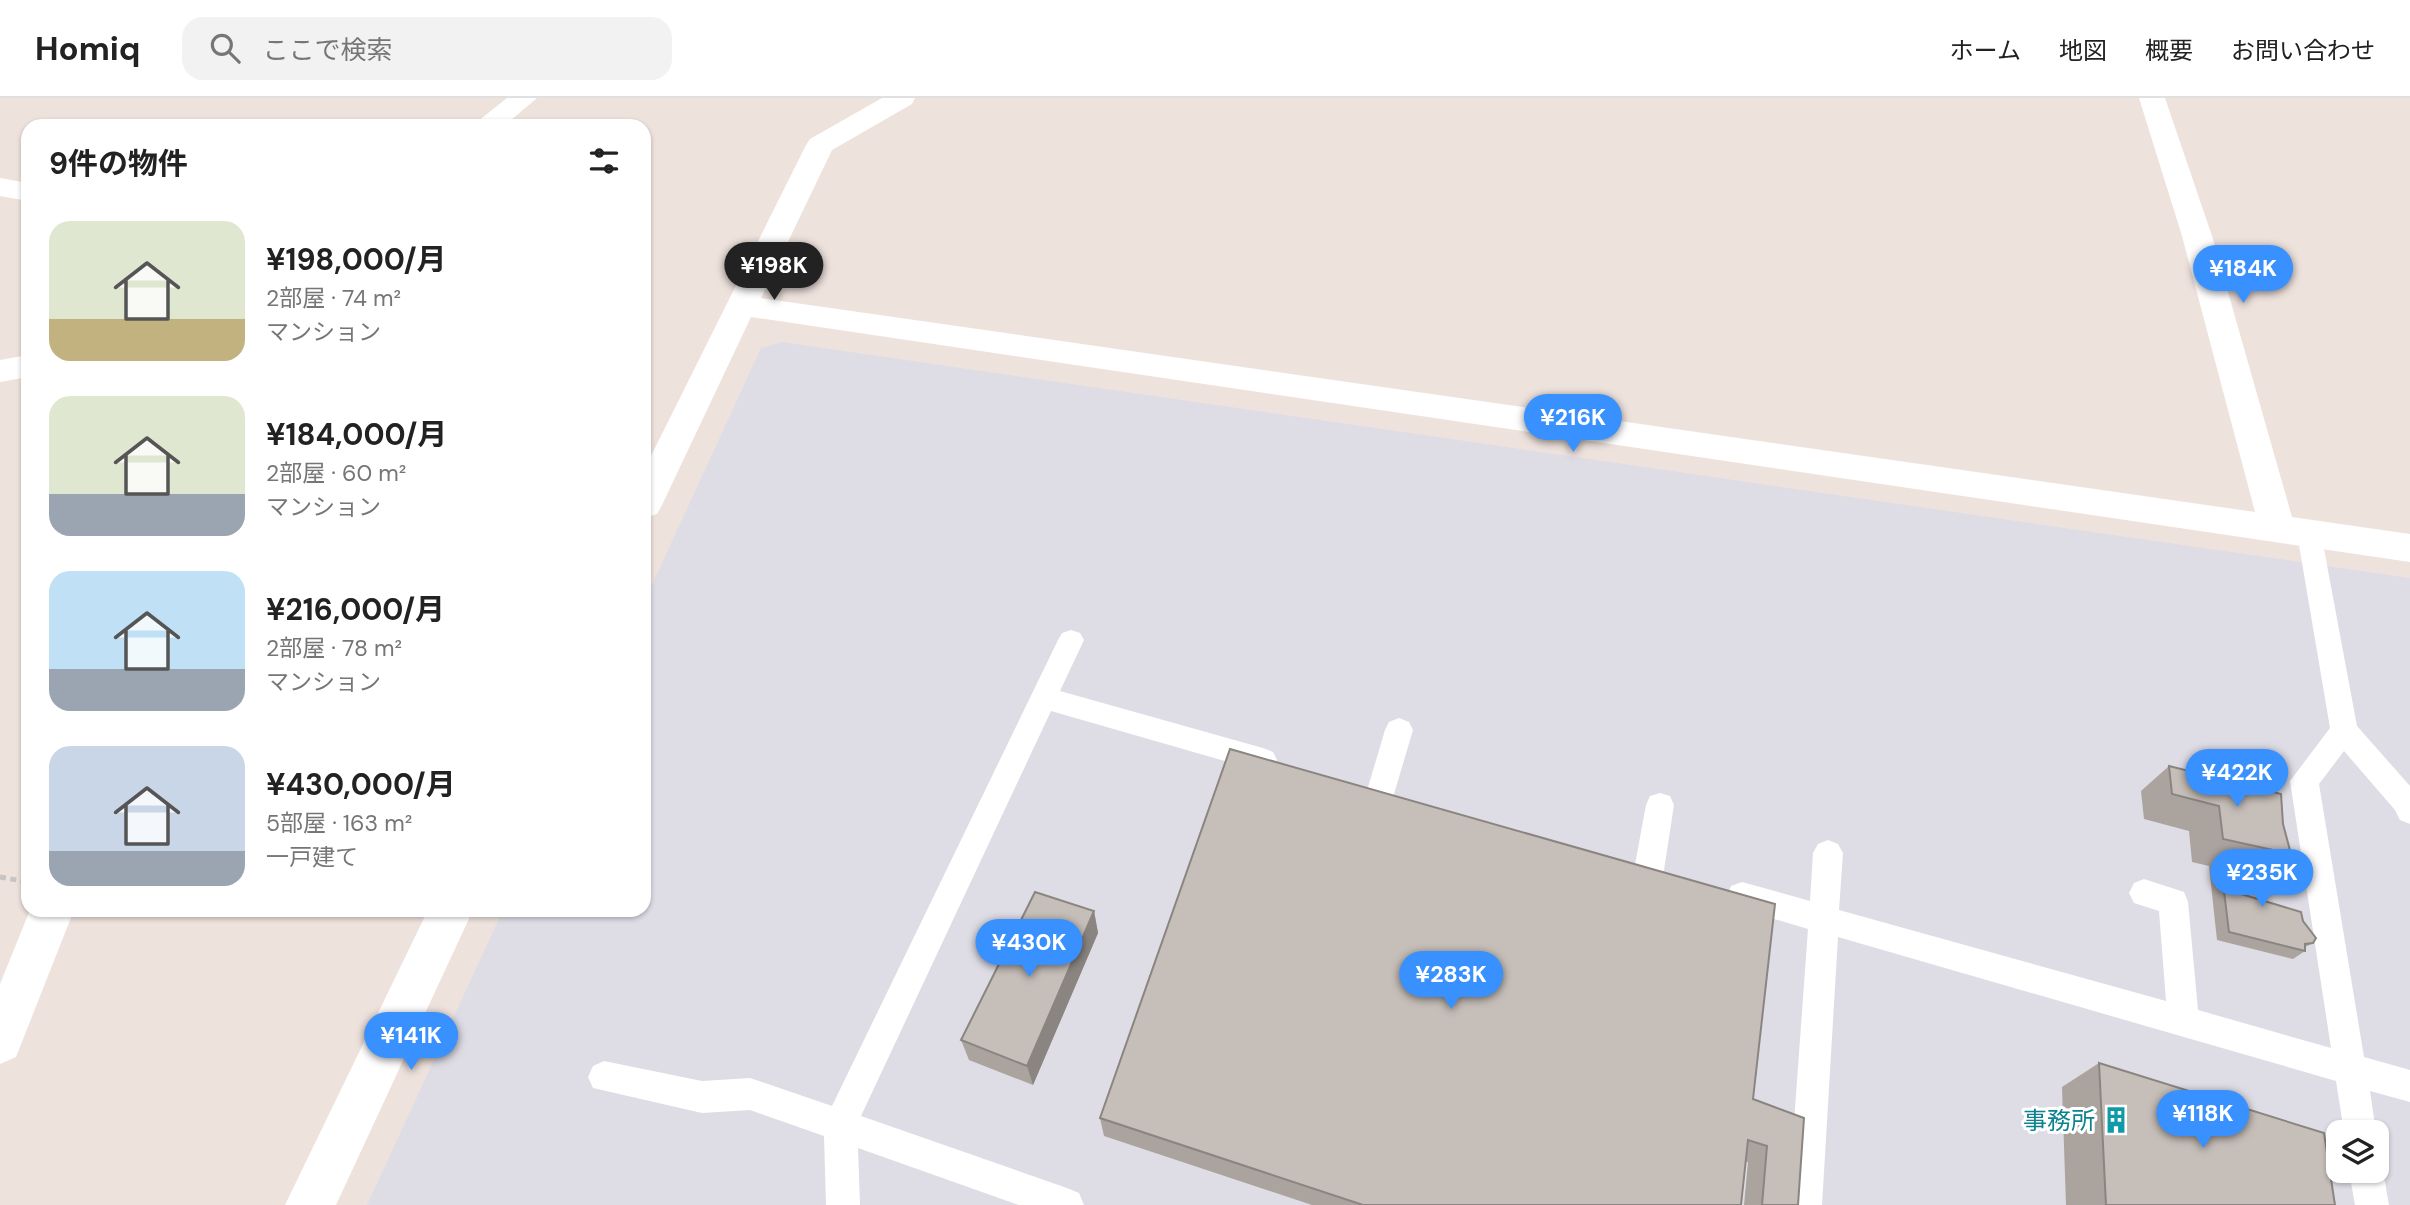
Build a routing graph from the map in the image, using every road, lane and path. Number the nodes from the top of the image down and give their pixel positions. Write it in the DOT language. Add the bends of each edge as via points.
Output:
graph roads {
  1 [pos="524,98"];
  2 [pos="902,98"];
  3 [pos="2152,98"];
  4 [pos="496,119"];
  5 [pos="0,187"];
  6 [pos="21,191"];
  7 [pos="744,306"];
  8 [pos="21,367"];
  9 [pos="0,371"];
  10 [pos="651,474"];
  11 [pos="2293,531"];
  12 [pos="2410,548"];
  13 [pos="1071,640"];
  14 [pos="1044,698"];
  15 [pos="1399,730"];
  16 [pos="2344,731"];
  17 [pos="1286,767"];
  18 [pos="1380,793"];
  19 [pos="1660,805"];
  20 [pos="2410,811"];
  21 [pos="1828,853"];
  22 [pos="1649,870"];
  23 [pos="0,877"];
  24 [pos="21,881"];
  25 [pos="1712,887"];
  26 [pos="2144,893"];
  27 [pos="49,917"];
  28 [pos="448,917"];
  29 [pos="1825,920"];
  30 [pos="2183,1021"];
  31 [pos="0,1041"];
  32 [pos="2349,1068"];
  33 [pos="604,1077"];
  34 [pos="2410,1086"];
  35 [pos="2358,1120"];
  36 [pos="840,1125"];
  37 [pos="2368,1183"];
  38 [pos="310,1205"];
  39 [pos="843,1205"];
  40 [pos="1067,1205"];
  41 [pos="1805,1205"];
  42 [pos="2372,1205"];
  1 -- 4 [label="street"];
  2 -- 7 [label="street" via="820,145"];
  3 -- 11 [label="street"];
  5 -- 6 [label="street"];
  7 -- 10 [label="street"];
  7 -- 11 [label="street"];
  8 -- 9 [label="street"];
  11 -- 12 [label="street"];
  11 -- 16 [label="lane"];
  13 -- 14 [label="lane"];
  14 -- 17 [label="lane"];
  14 -- 36 [label="lane"];
  15 -- 18 [label="lane"];
  16 -- 20 [label="lane"];
  16 -- 32 [label="lane" via="2304,780"];
  19 -- 22 [label="lane"];
  21 -- 29 [label="lane"];
  23 -- 24 [label="path"];
  25 -- 29 [label="lane"];
  26 -- 30 [label="lane" via="2173,902"];
  27 -- 31 [label="street"];
  28 -- 38 [label="street"];
  29 -- 30 [label="lane"];
  29 -- 41 [label="lane"];
  30 -- 32 [label="lane"];
  32 -- 34 [label="lane"];
  32 -- 35 [label="lane"];
  33 -- 36 [label="lane" via="702,1097 750,1094"];
  36 -- 39 [label="lane"];
  36 -- 40 [label="lane"];
  37 -- 42 [label="lane"];
}
